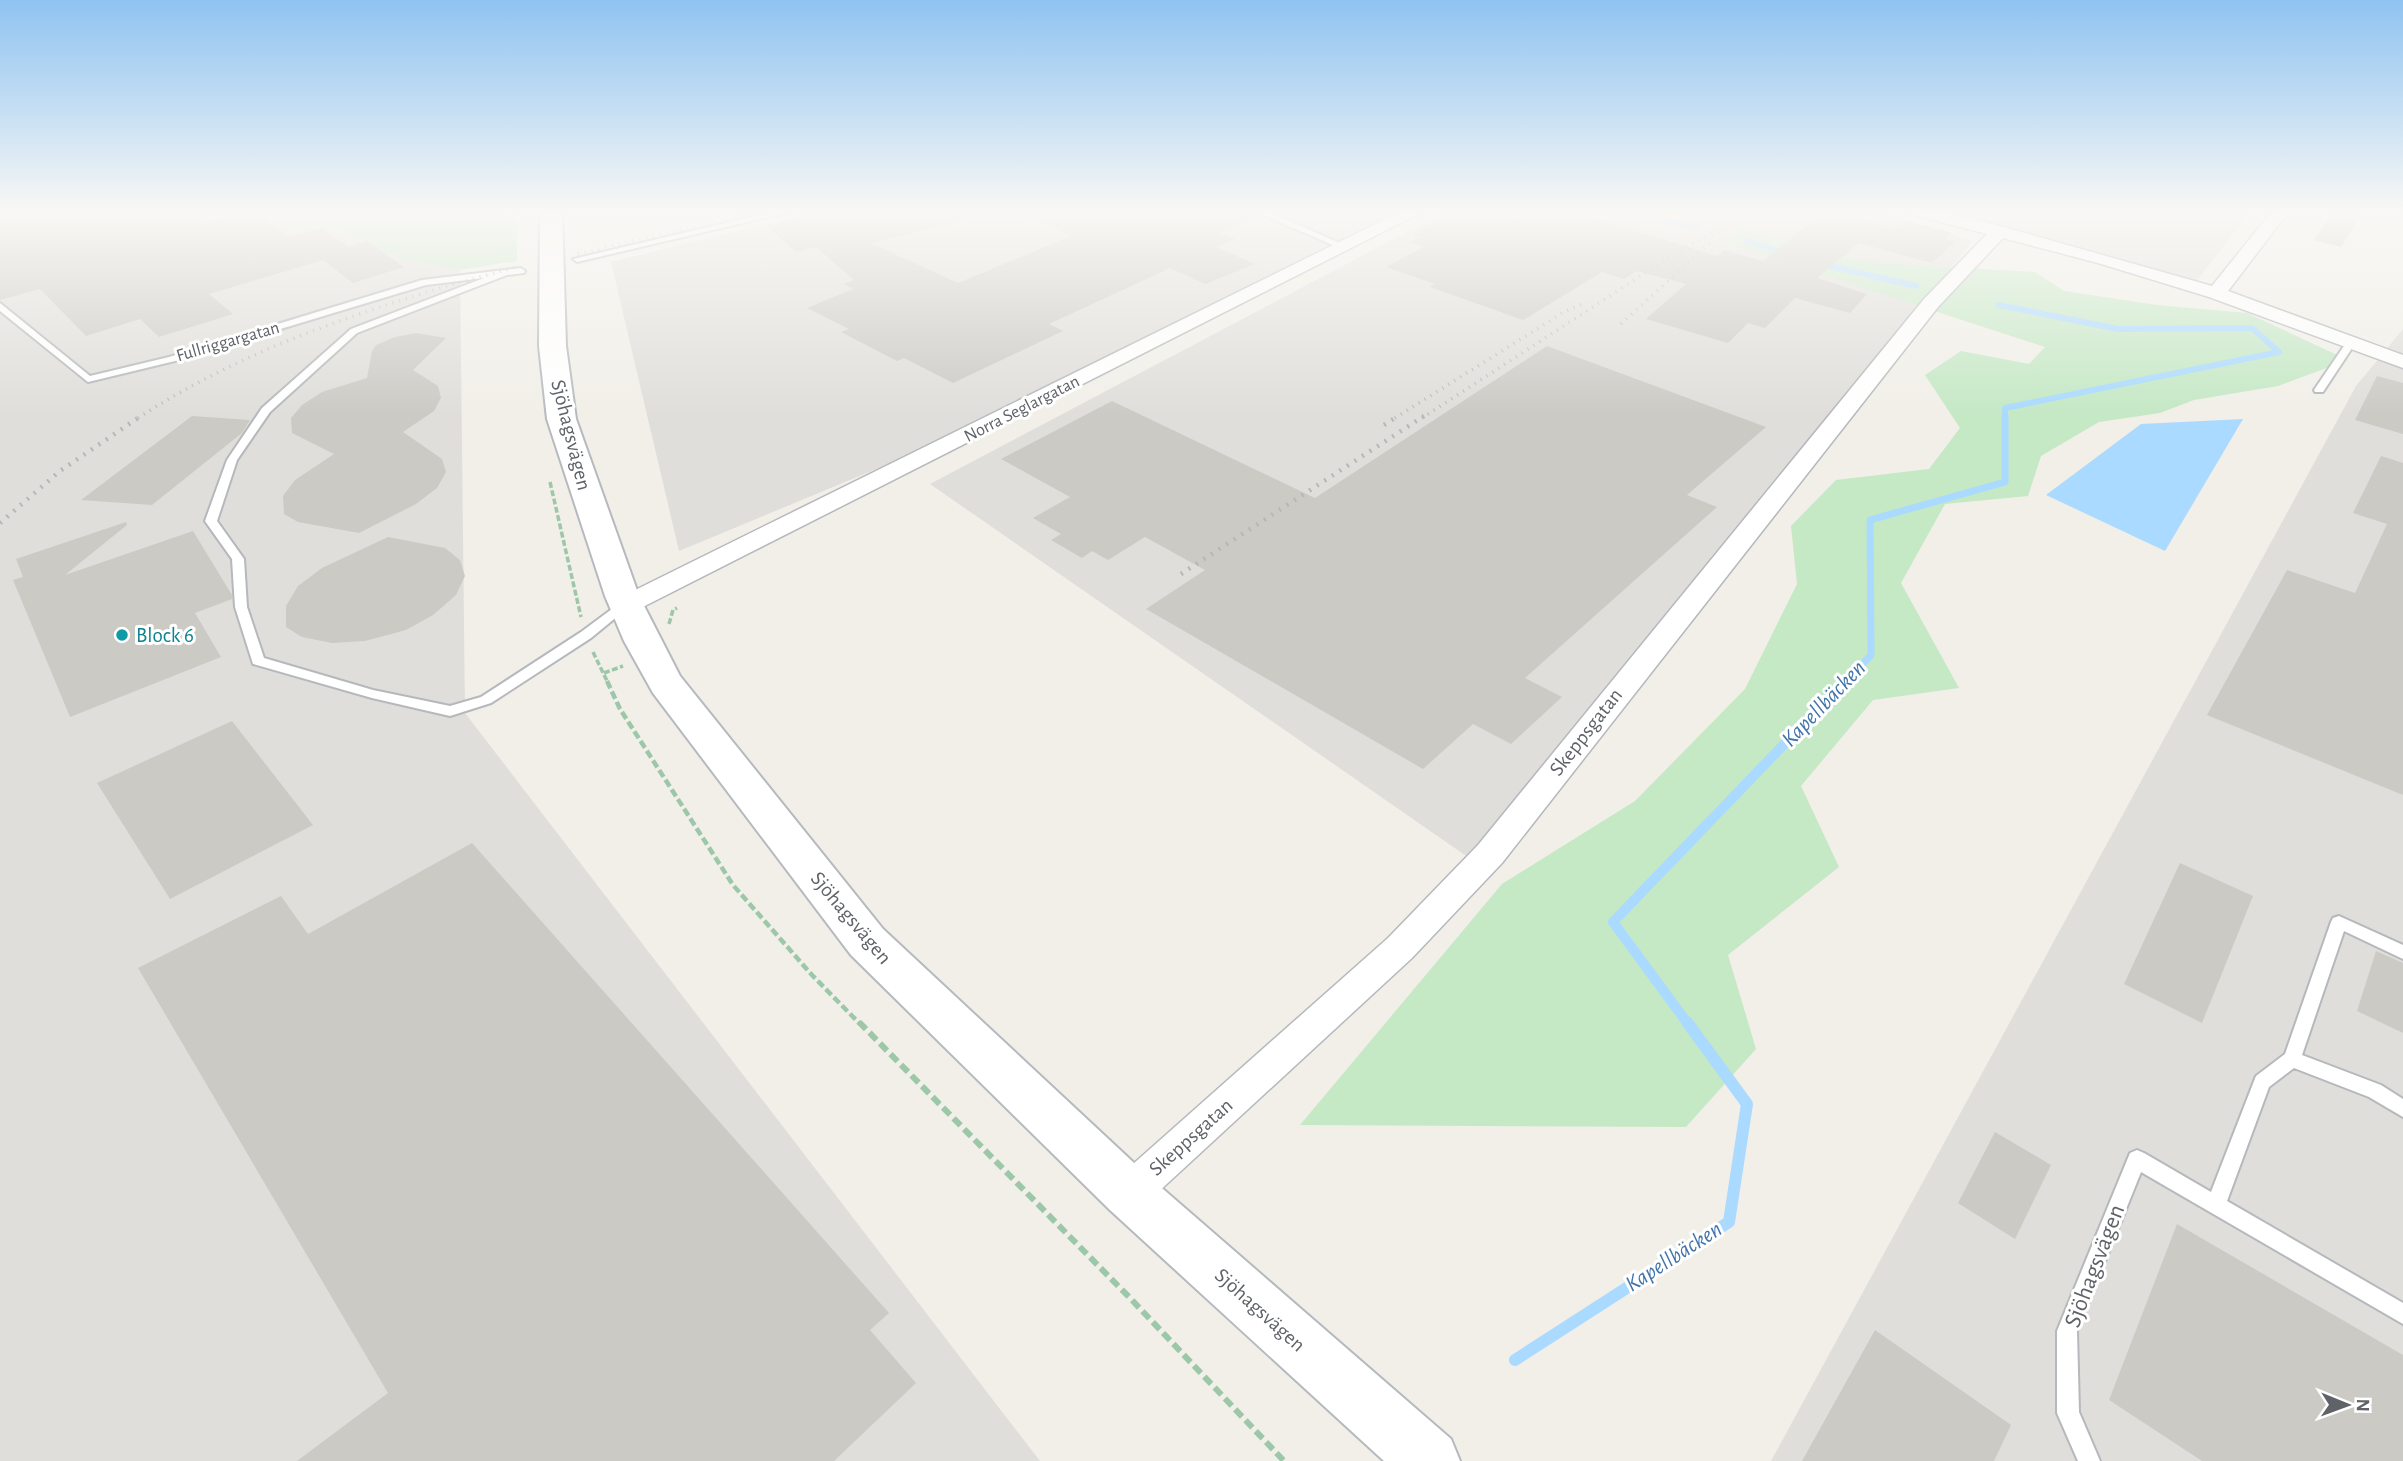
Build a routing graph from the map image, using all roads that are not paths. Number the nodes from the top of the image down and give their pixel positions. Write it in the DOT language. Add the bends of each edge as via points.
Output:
graph roads {
  1 [pos="459,278"];
  2 [pos="492,278"];
  3 [pos="550,278"];
  4 [pos="1282,278"];
  5 [pos="1955,278"];
  6 [pos="2168,278"];
  7 [pos="2228,278"];
  8 [pos="2216,293"];
  9 [pos="0,306"];
  10 [pos="2351,342"];
  11 [pos="2403,362"];
  12 [pos="2319,390"];
  13 [pos="624,606"];
  14 [pos="2403,952"];
  15 [pos="2292,1059"];
  16 [pos="2403,1109"];
  17 [pos="1129,1194"];
  18 [pos="2216,1204"];
  19 [pos="2403,1314"];
  20 [pos="1429,1461"];
  21 [pos="2089,1461"];
  1 -- 9 [label="lane, Fullriggargatan" via="425,282 172,359 88,379"];
  2 -- 13 [label="lane" via="354,331 267,410 232,460 211,521 238,559 241,607 258,661 450,711 486,700"];
  3 -- 13 [label="main road, Sjöhagsvägen" via="556,393 570,450"];
  4 -- 13 [label="street, Norra Seglargatan"];
  5 -- 17 [label="street, Skeppsgatan" via="1490,854 1400,948"];
  6 -- 8 [label="street"];
  7 -- 8 [label="street"];
  8 -- 10 [label="street"];
  10 -- 11 [label="street"];
  10 -- 12 [label="lane"];
  13 -- 17 [label="main road, Sjöhagsvägen" via="666,684 867,942"];
  14 -- 15 [label="lane" via="2339,922"];
  15 -- 16 [label="lane" via="2375,1091"];
  15 -- 18 [label="lane" via="2262,1082"];
  17 -- 20 [label="main road, Sjöhagsvägen"];
  18 -- 19 [label="lane, Sjöhagsvägen"];
  18 -- 21 [label="lane, Sjöhagsvägen" via="2137,1160 2067,1331 2068,1413"];
}
